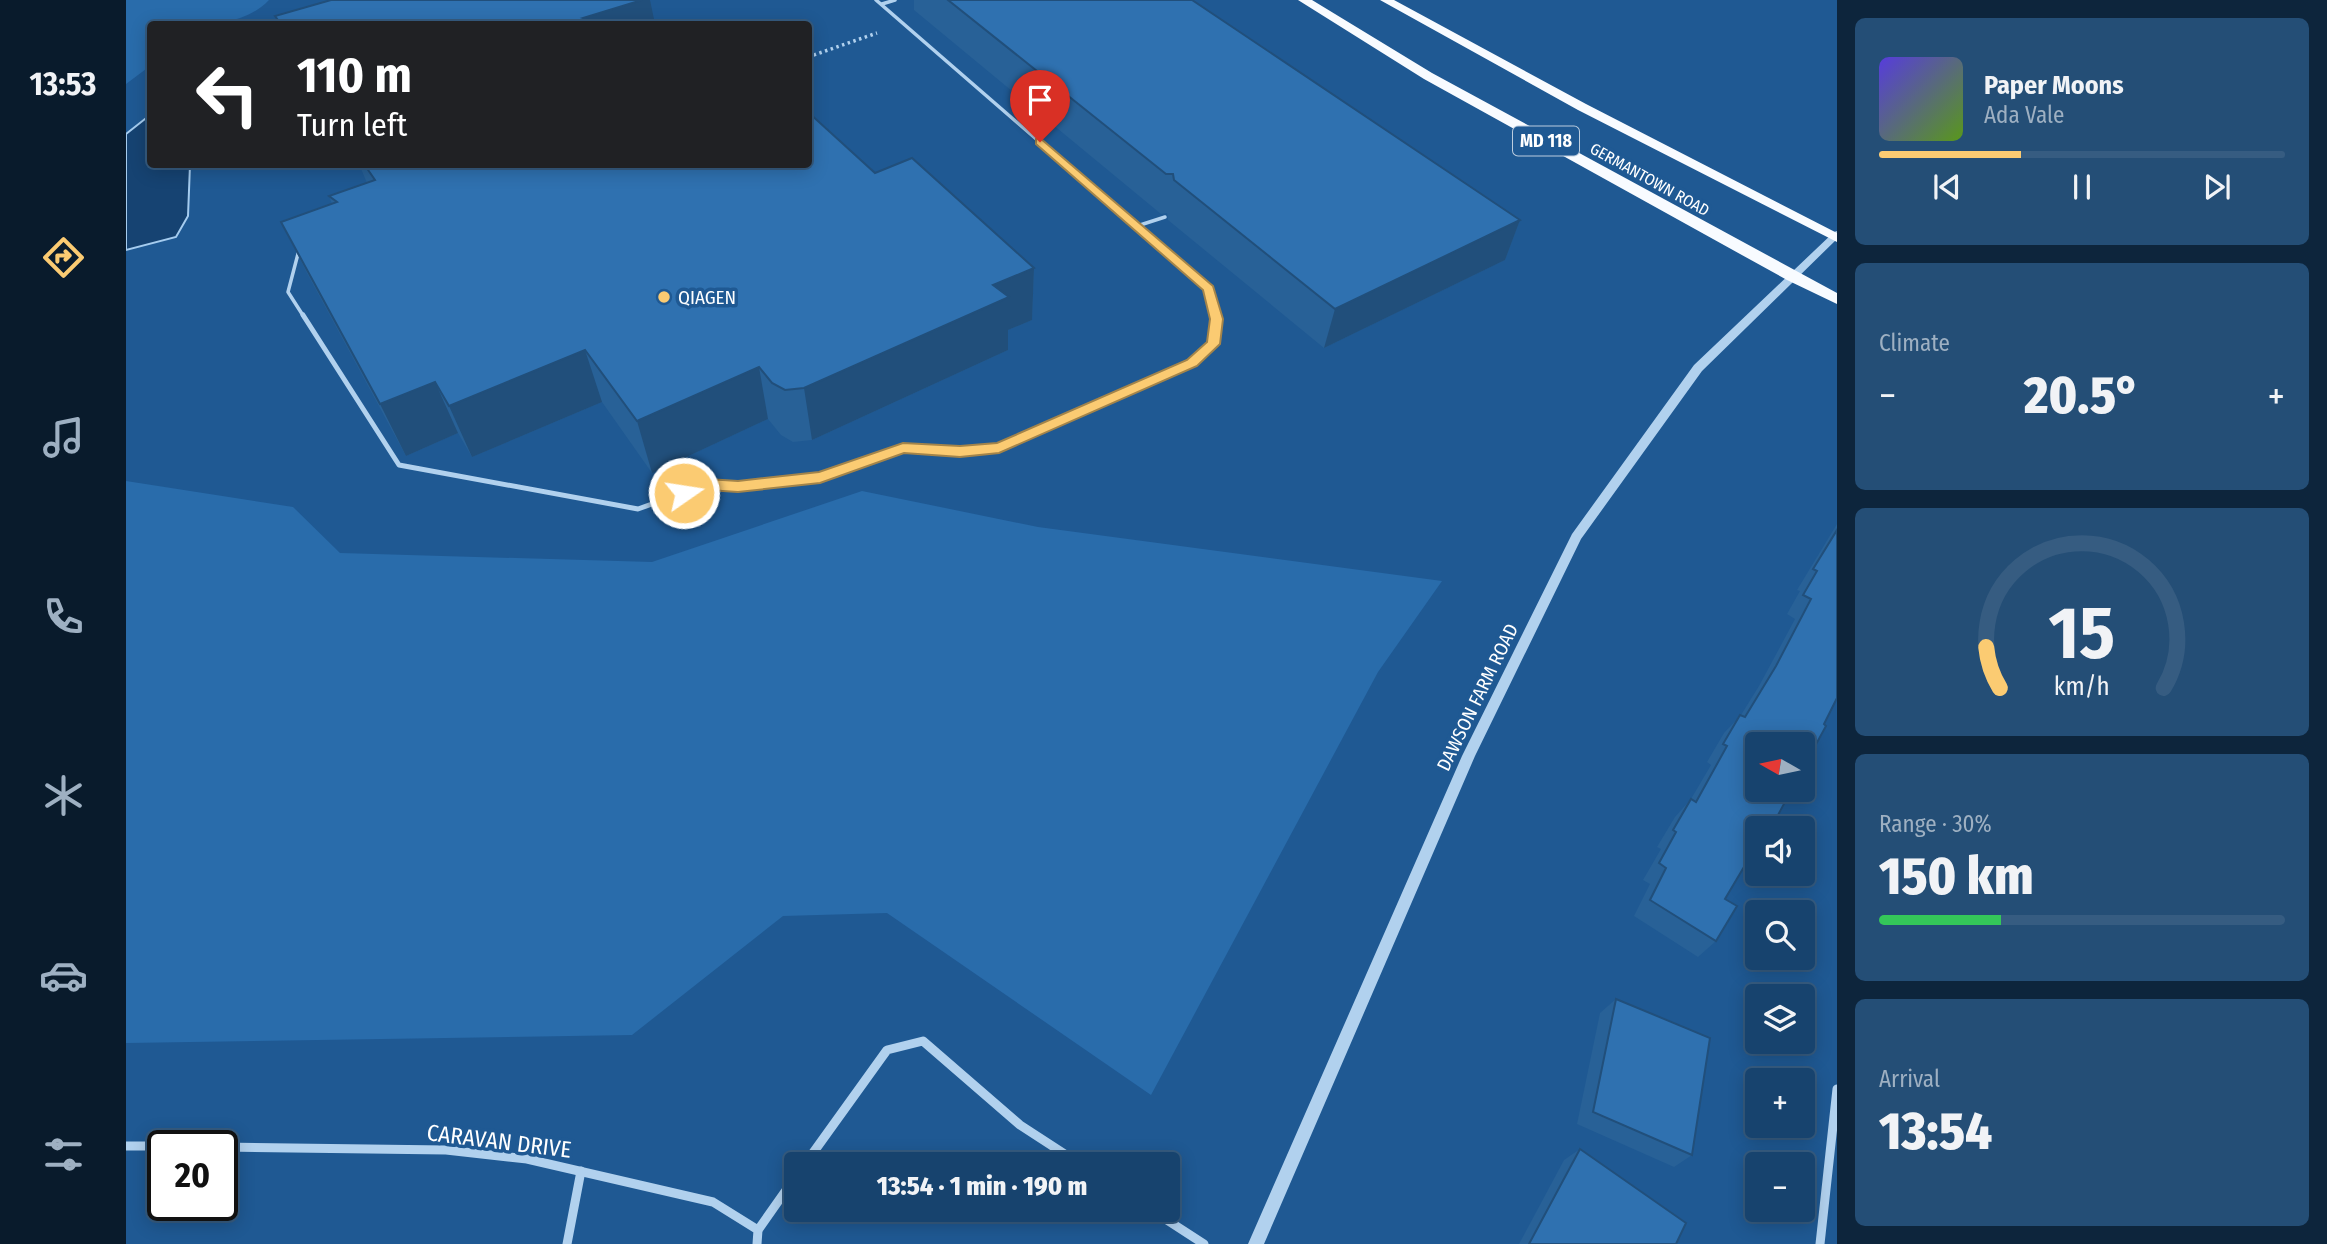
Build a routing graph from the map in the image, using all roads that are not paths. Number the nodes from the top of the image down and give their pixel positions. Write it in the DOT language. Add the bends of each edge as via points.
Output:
graph roads {
  1 [pos="876,0"];
  2 [pos="895,0"];
  3 [pos="1304,0"];
  4 [pos="1386,0"];
  5 [pos="881,4"];
  6 [pos="1164,217"];
  7 [pos="1137,226"];
  8 [pos="1836,236"];
  9 [pos="300,245"];
  10 [pos="1792,277"];
  11 [pos="1837,299"];
  12 [pos="1837,1089"];
  13 [pos="126,1146"];
  14 [pos="147,1146"];
  15 [pos="238,1147"];
  16 [pos="814,1152"];
  17 [pos="1062,1152"];
  18 [pos="581,1171"];
  19 [pos="784,1193"];
  20 [pos="1170,1222"];
  21 [pos="758,1230"];
  22 [pos="567,1244"];
  23 [pos="757,1244"];
  24 [pos="1204,1244"];
  25 [pos="1255,1244"];
  26 [pos="1820,1244"];
  1 -- 5 [label="lane"];
  2 -- 5 [label="lane"];
  3 -- 10 [label="main road, GERMANTOWN ROAD / MD 118" via="1429,76"];
  4 -- 8 [label="main road, GERMANTOWN ROAD / MD 118"];
  5 -- 7 [label="lane"];
  6 -- 7 [label="lane"];
  7 -- 9 [label="lane" via="1209,289 1216,319 1213,344 1192,363 999,448 960,452 903,448 820,477 738,487 707,484 638,509 399,466 288,292"];
  8 -- 10 [label="street, DAWSON FARM ROAD"];
  10 -- 11 [label="main road, GERMANTOWN ROAD / MD 118"];
  10 -- 25 [label="street, DAWSON FARM ROAD" via="1698,368 1576,537 1469,756"];
  12 -- 26 [label="street"];
  13 -- 14 [label="street"];
  15 -- 18 [label="street, CARAVAN DRIVE" via="446,1150 527,1159"];
  16 -- 17 [label="street" via="887,1050 923,1041 1020,1125"];
  18 -- 21 [label="street, CARAVAN DRIVE" via="713,1202"];
  18 -- 22 [label="street"];
  19 -- 21 [label="street"];
  20 -- 24 [label="street"];
  21 -- 23 [label="street"];
}
